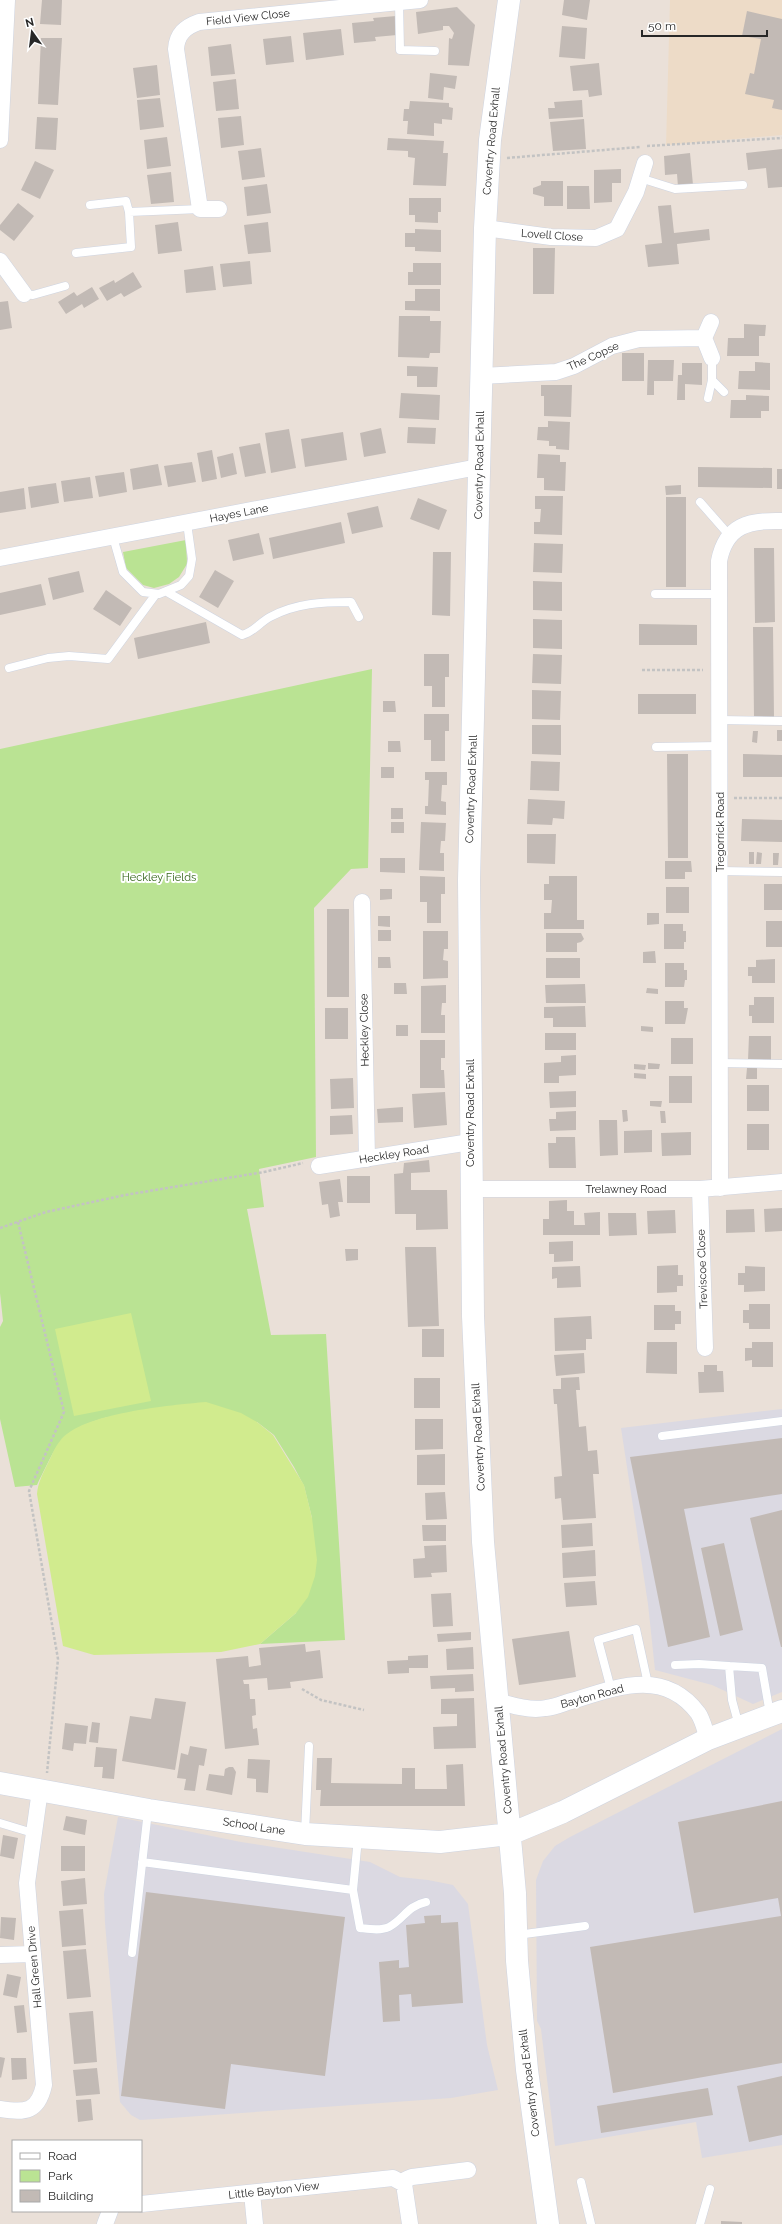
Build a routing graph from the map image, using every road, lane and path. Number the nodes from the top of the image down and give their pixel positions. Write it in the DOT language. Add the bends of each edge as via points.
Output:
graph roads {
  1 [pos="7,0"];
  2 [pos="420,0"];
  3 [pos="509,0"];
  4 [pos="400,2"];
  5 [pos="435,51"];
  6 [pos="782,138"];
  7 [pos="0,140"];
  8 [pos="489,160"];
  9 [pos="643,170"];
  10 [pos="742,185"];
  11 [pos="90,205"];
  12 [pos="200,209"];
  13 [pos="219,209"];
  14 [pos="129,212"];
  15 [pos="484,228"];
  16 [pos="76,253"];
  17 [pos="0,261"];
  18 [pos="65,286"];
  19 [pos="24,294"];
  20 [pos="711,322"];
  21 [pos="704,338"];
  22 [pos="712,358"];
  23 [pos="481,376"];
  24 [pos="712,380"];
  25 [pos="724,392"];
  26 [pos="708,398"];
  27 [pos="478,467"];
  28 [pos="700,502"];
  29 [pos="782,521"];
  30 [pos="187,523"];
  31 [pos="729,535"];
  32 [pos="112,537"];
  33 [pos="0,558"];
  34 [pos="167,592"];
  35 [pos="156,594"];
  36 [pos="656,594"];
  37 [pos="719,594"];
  38 [pos="359,617"];
  39 [pos="9,668"];
  40 [pos="642,670"];
  41 [pos="719,670"];
  42 [pos="720,720"];
  43 [pos="782,721"];
  44 [pos="720,746"];
  45 [pos="656,747"];
  46 [pos="720,798"];
  47 [pos="782,798"];
  48 [pos="720,871"];
  49 [pos="782,872"];
  50 [pos="362,902"];
  51 [pos="720,1063"];
  52 [pos="782,1064"];
  53 [pos="470,1142"];
  54 [pos="367,1159"];
  55 [pos="319,1166"];
  56 [pos="782,1182"];
  57 [pos="720,1188"];
  58 [pos="470,1189"];
  59 [pos="700,1189"];
  60 [pos="18,1222"];
  61 [pos="0,1228"];
  62 [pos="705,1348"];
  63 [pos="782,1421"];
  64 [pos="662,1436"];
  65 [pos="675,1665"];
  66 [pos="729,1666"];
  67 [pos="648,1684"];
  68 [pos="302,1689"];
  69 [pos="611,1689"];
  70 [pos="498,1701"];
  71 [pos="364,1710"];
  72 [pos="776,1712"];
  73 [pos="738,1726"];
  74 [pos="708,1739"];
  75 [pos="309,1746"];
  76 [pos="0,1783"];
  77 [pos="42,1791"];
  78 [pos="148,1810"];
  79 [pos="0,1823"];
  80 [pos="33,1833"];
  81 [pos="305,1834"];
  82 [pos="510,1834"];
  83 [pos="358,1838"];
  84 [pos="142,1862"];
  85 [pos="353,1890"];
  86 [pos="426,1902"];
  87 [pos="585,1926"];
  88 [pos="517,1935"];
  89 [pos="132,1953"];
  90 [pos="32,1954"];
  91 [pos="0,1955"];
  92 [pos="0,2109"];
  93 [pos="468,2170"];
  94 [pos="581,2182"];
  95 [pos="404,2184"];
  96 [pos="710,2189"];
  97 [pos="252,2193"];
  98 [pos="142,2204"];
  99 [pos="110,2212"];
  100 [pos="105,2224"];
  101 [pos="255,2224"];
  102 [pos="410,2224"];
  103 [pos="548,2224"];
  104 [pos="591,2224"];
  105 [pos="700,2224"];
  1 -- 7 [label="street"];
  2 -- 4 [label="street, Field View Close"];
  3 -- 8 [label="main road, Coventry Road Exhall"];
  4 -- 5 [label="lane" via="400,50"];
  4 -- 12 [label="street, Field View Close" via="199,22 192,24 180,34 176,49"];
  6 -- 8 [label="path" via="655,145"];
  8 -- 15 [label="main road, Coventry Road Exhall"];
  9 -- 10 [label="lane" via="675,189"];
  9 -- 15 [label="street, Lovell Close" via="636,192 617,229 596,238 551,237"];
  11 -- 14 [label="lane" via="126,201"];
  12 -- 13 [label="street"];
  12 -- 14 [label="lane"];
  14 -- 16 [label="lane" via="131,247"];
  15 -- 23 [label="main road, Coventry Road Exhall"];
  17 -- 19 [label="street"];
  18 -- 19 [label="lane" via="33,295"];
  20 -- 21 [label="street"];
  21 -- 22 [label="street"];
  21 -- 23 [label="street, The Copse" via="640,339 612,346 574,366 556,372"];
  22 -- 24 [label="lane"];
  23 -- 27 [label="main road, Coventry Road Exhall"];
  24 -- 25 [label="lane"];
  24 -- 26 [label="lane"];
  27 -- 30 [label="street, Hayes Lane"];
  27 -- 53 [label="main road, Coventry Road Exhall" via="469,880"];
  28 -- 31 [label="lane"];
  29 -- 31 [label="street" via="758,521"];
  30 -- 32 [label="street, Hayes Lane"];
  30 -- 34 [label="lane" via="192,568 181,585"];
  31 -- 37 [label="street, Tregorrick Road" via="722,546 719,561"];
  32 -- 33 [label="street, Hayes Lane"];
  32 -- 35 [label="lane" via="123,572 142,592"];
  34 -- 35 [label="lane"];
  34 -- 38 [label="lane" via="242,635 252,633 260,623 271,617 293,607 311,603 351,602"];
  35 -- 39 [label="lane" via="108,659 69,656 48,658"];
  36 -- 37 [label="lane"];
  37 -- 41 [label="street, Tregorrick Road"];
  40 -- 41 [label="path"];
  41 -- 42 [label="street, Tregorrick Road"];
  42 -- 43 [label="lane"];
  42 -- 44 [label="street, Tregorrick Road"];
  44 -- 45 [label="lane"];
  44 -- 46 [label="street, Tregorrick Road"];
  46 -- 47 [label="path"];
  46 -- 48 [label="street, Tregorrick Road"];
  48 -- 49 [label="lane"];
  48 -- 51 [label="street, Tregorrick Road"];
  50 -- 54 [label="street, Heckley Close"];
  51 -- 52 [label="lane"];
  51 -- 57 [label="street, Tregorrick Road"];
  53 -- 54 [label="street, Heckley Road"];
  53 -- 58 [label="main road, Coventry Road Exhall"];
  54 -- 55 [label="street, Heckley Road"];
  55 -- 60 [label="path" via="314,1161 125,1195 46,1212"];
  56 -- 57 [label="street, Trelawney Road"];
  57 -- 59 [label="street, Trelawney Road"];
  58 -- 59 [label="street, Trelawney Road"];
  58 -- 70 [label="main road, Coventry Road Exhall" via="474,1355 483,1542"];
  59 -- 62 [label="street, Treviscoe Close"];
  60 -- 61 [label="path"];
  60 -- 77 [label="path" via="64,1412 29,1491 58,1659"];
  63 -- 64 [label="lane"];
  65 -- 66 [label="lane"];
  66 -- 72 [label="lane" via="762,1668"];
  66 -- 73 [label="lane" via="732,1700"];
  67 -- 69 [label="street, Bayton Road"];
  67 -- 69 [label="lane" via="636,1629 598,1640"];
  67 -- 74 [label="street, Bayton Road" via="669,1688 684,1698 699,1714"];
  68 -- 71 [label="path" via="320,1700"];
  69 -- 70 [label="street, Bayton Road" via="546,1708 527,1708"];
  70 -- 82 [label="main road, Coventry Road Exhall"];
  72 -- 73 [label="main road"];
  73 -- 74 [label="main road"];
  74 -- 82 [label="main road" via="563,1812"];
  75 -- 81 [label="lane"];
  76 -- 77 [label="main road, School Lane"];
  77 -- 78 [label="main road, School Lane"];
  77 -- 80 [label="street, Hall Green Drive"];
  78 -- 81 [label="main road, School Lane"];
  78 -- 84 [label="lane"];
  79 -- 80 [label="lane"];
  80 -- 90 [label="street, Hall Green Drive" via="27,1883"];
  81 -- 83 [label="main road, School Lane"];
  82 -- 83 [label="main road, School Lane" via="440,1842"];
  82 -- 88 [label="main road, Coventry Road Exhall"];
  83 -- 85 [label="lane"];
  84 -- 85 [label="lane"];
  84 -- 89 [label="lane"];
  85 -- 86 [label="lane" via="360,1928 388,1928 410,1907"];
  87 -- 88 [label="lane"];
  88 -- 103 [label="main road, Coventry Road Exhall" via="527,2070"];
  90 -- 91 [label="street"];
  90 -- 92 [label="street, Hall Green Drive" via="44,2085 41,2099 35,2107 26,2111"];
  93 -- 95 [label="street" via="412,2177"];
  94 -- 104 [label="lane"];
  95 -- 97 [label="street, Little Bayton View" via="393,2178"];
  95 -- 102 [label="street"];
  96 -- 105 [label="lane"];
  97 -- 98 [label="street, Little Bayton View"];
  97 -- 101 [label="street"];
  99 -- 100 [label="street"];
}
